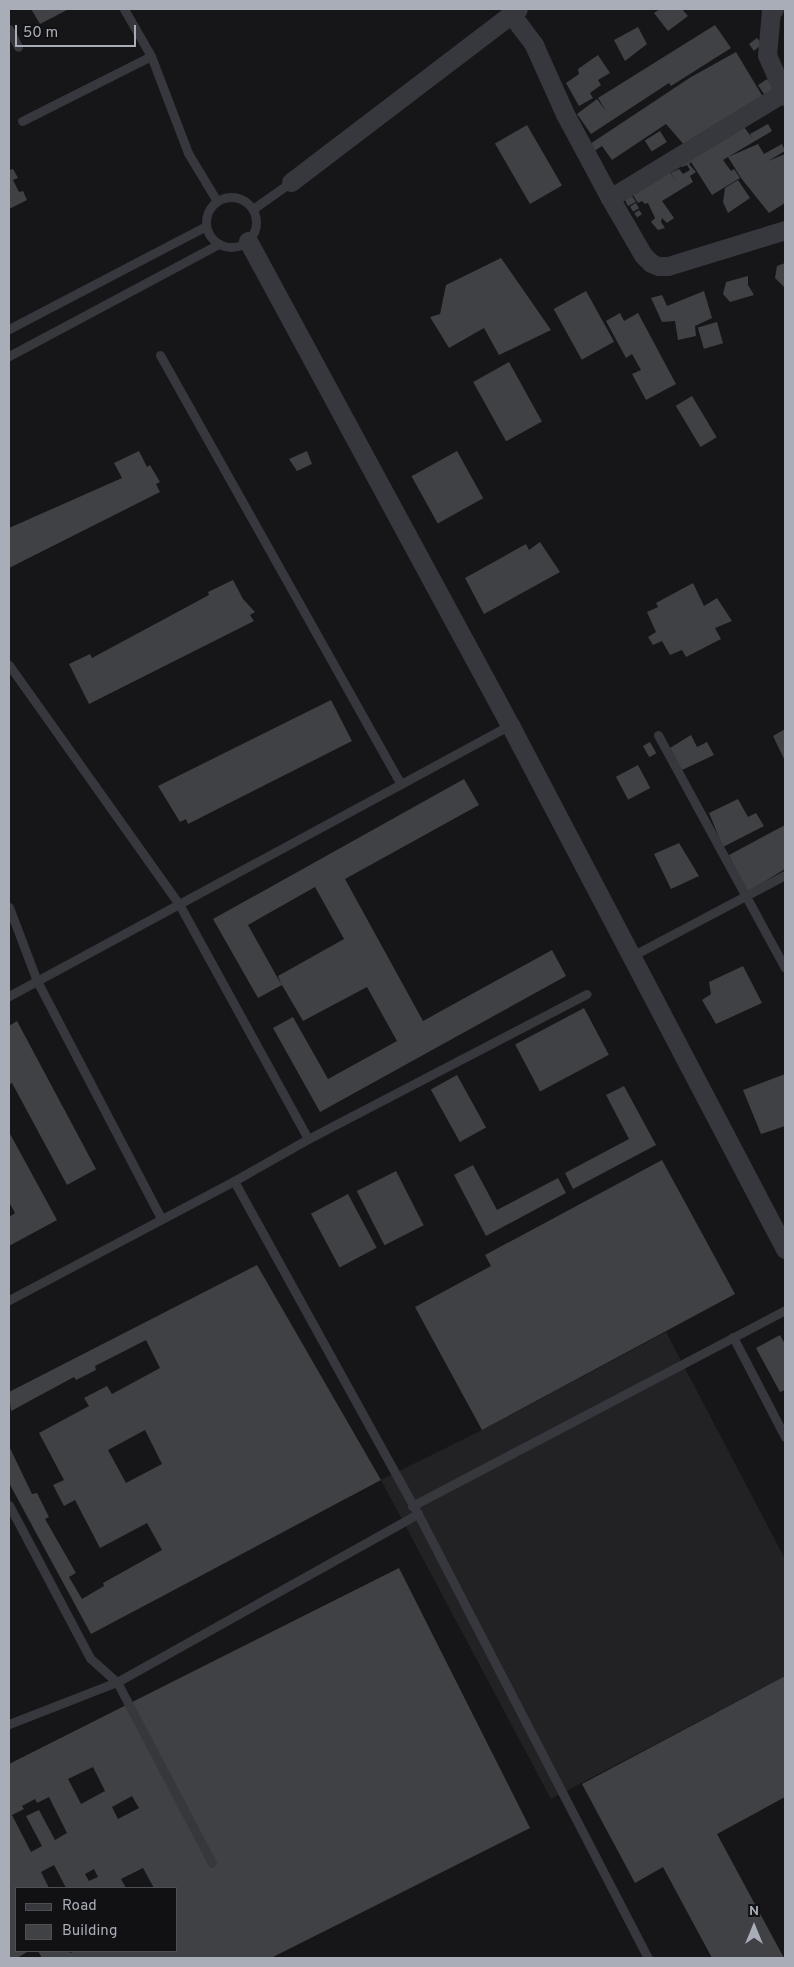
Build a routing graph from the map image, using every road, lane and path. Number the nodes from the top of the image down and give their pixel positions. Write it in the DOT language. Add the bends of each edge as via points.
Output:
graph roads {
  1 [pos="124,9"];
  2 [pos="774,9"];
  3 [pos="514,12"];
  4 [pos="9,29"];
  5 [pos="18,47"];
  6 [pos="151,56"];
  7 [pos="785,94"];
  8 [pos="22,121"];
  9 [pos="291,182"];
  10 [pos="610,198"];
  11 [pos="217,201"];
  12 [pos="253,209"];
  13 [pos="206,226"];
  14 [pos="785,230"];
  15 [pos="248,241"];
  16 [pos="219,244"];
  17 [pos="9,329"];
  18 [pos="160,355"];
  19 [pos="9,356"];
  20 [pos="9,666"];
  21 [pos="510,725"];
  22 [pos="658,735"];
  23 [pos="401,784"];
  24 [pos="785,875"];
  25 [pos="746,896"];
  26 [pos="179,904"];
  27 [pos="9,907"];
  28 [pos="632,956"];
  29 [pos="785,968"];
  30 [pos="36,981"];
  31 [pos="586,994"];
  32 [pos="9,996"];
  33 [pos="308,1139"];
  34 [pos="234,1181"];
  35 [pos="161,1218"];
  36 [pos="785,1249"];
  37 [pos="9,1300"];
  38 [pos="785,1310"];
  39 [pos="733,1338"];
  40 [pos="785,1437"];
  41 [pos="9,1505"];
  42 [pos="412,1506"];
  43 [pos="418,1514"];
  44 [pos="117,1682"];
  45 [pos="9,1724"];
  46 [pos="212,1863"];
  47 [pos="648,1958"];
  1 -- 6 [label="lane"];
  2 -- 7 [label="street" via="771,11 767,56"];
  3 -- 9 [label="street"];
  3 -- 10 [label="street" via="534,45 565,114"];
  4 -- 5 [label="lane"];
  6 -- 8 [label="lane"];
  6 -- 11 [label="lane" via="188,153"];
  7 -- 10 [label="street"];
  9 -- 12 [label="lane"];
  10 -- 14 [label="street" via="643,255 658,266 678,263"];
  11 -- 12 [label="lane" via="233,196"];
  11 -- 13 [label="lane" via="206,216"];
  12 -- 15 [label="lane" via="256,226"];
  13 -- 16 [label="lane" via="209,235"];
  13 -- 17 [label="lane"];
  15 -- 16 [label="lane" via="232,247"];
  15 -- 21 [label="street"];
  16 -- 19 [label="lane"];
  18 -- 23 [label="lane"];
  20 -- 26 [label="lane"];
  21 -- 23 [label="lane"];
  21 -- 28 [label="street"];
  22 -- 25 [label="lane"];
  23 -- 26 [label="lane"];
  24 -- 25 [label="lane"];
  25 -- 28 [label="lane"];
  25 -- 29 [label="lane"];
  26 -- 30 [label="lane"];
  26 -- 33 [label="lane"];
  27 -- 30 [label="lane"];
  28 -- 36 [label="street"];
  30 -- 32 [label="lane"];
  30 -- 35 [label="lane"];
  31 -- 33 [label="lane"];
  33 -- 34 [label="lane"];
  34 -- 35 [label="lane"];
  34 -- 42 [label="lane"];
  35 -- 37 [label="lane"];
  38 -- 39 [label="lane"];
  39 -- 40 [label="lane"];
  39 -- 42 [label="lane"];
  41 -- 44 [label="lane" via="90,1658"];
  42 -- 43 [label="lane"];
  43 -- 44 [label="lane"];
  43 -- 47 [label="lane"];
  44 -- 45 [label="lane"];
  44 -- 46 [label="lane"];
}
